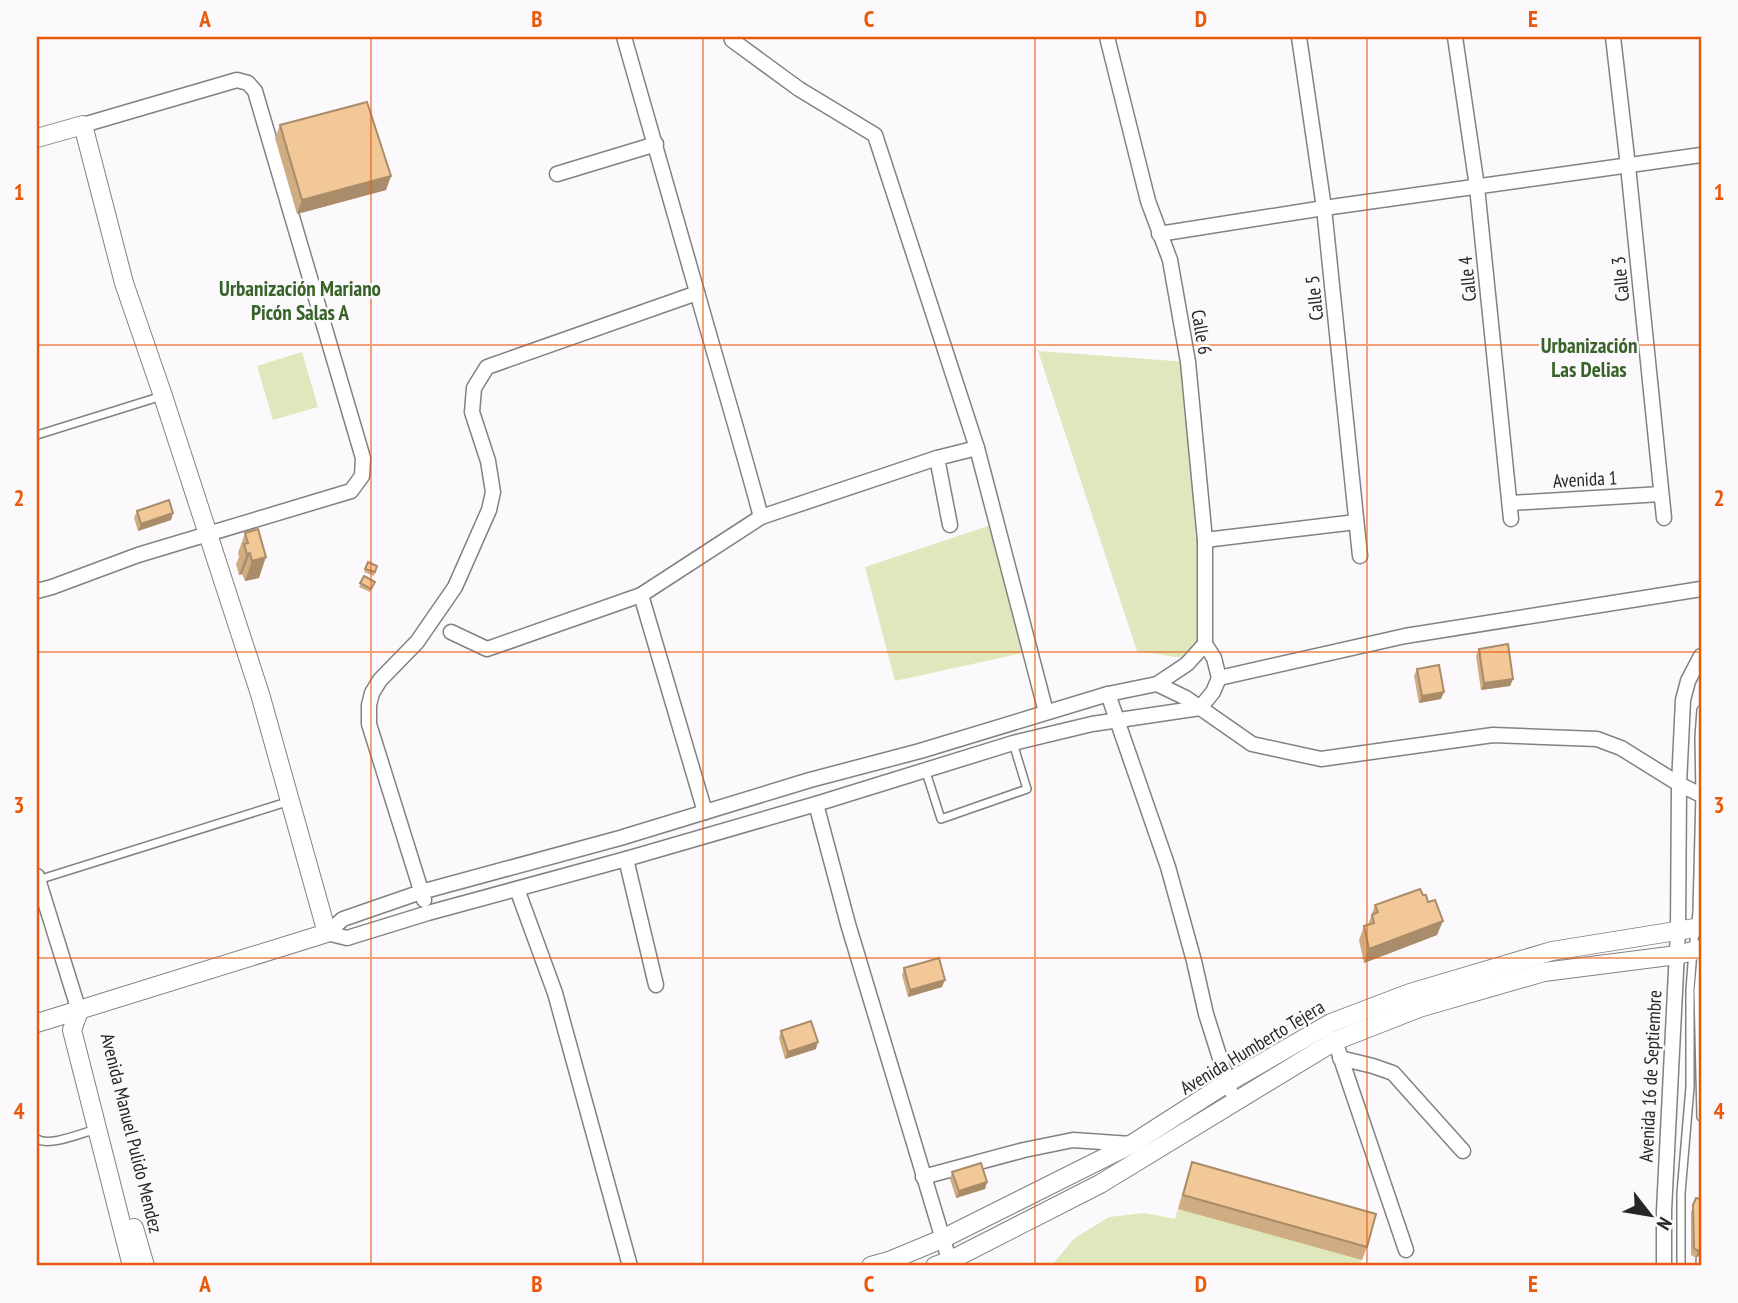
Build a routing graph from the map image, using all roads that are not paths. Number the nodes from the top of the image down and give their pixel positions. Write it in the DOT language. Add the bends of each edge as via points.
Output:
graph roads {
  1 [pos="624,37"];
  2 [pos="731,37"];
  3 [pos="1107,37"];
  4 [pos="1299,37"];
  5 [pos="1455,37"];
  6 [pos="1613,37"];
  7 [pos="83,125"];
  8 [pos="37,138"];
  9 [pos="656,144"];
  10 [pos="1701,155"];
  11 [pos="1628,166"];
  12 [pos="557,174"];
  13 [pos="1476,187"];
  14 [pos="1324,208"];
  15 [pos="1159,234"];
  16 [pos="697,293"];
  17 [pos="163,396"];
  18 [pos="37,435"];
  19 [pos="977,448"];
  20 [pos="937,458"];
  21 [pos="1661,494"];
  22 [pos="1511,503"];
  23 [pos="761,517"];
  24 [pos="1664,518"];
  25 [pos="1511,519"];
  26 [pos="1356,522"];
  27 [pos="950,525"];
  28 [pos="207,535"];
  29 [pos="1205,540"];
  30 [pos="1360,556"];
  31 [pos="1701,589"];
  32 [pos="37,591"];
  33 [pos="641,596"];
  34 [pos="451,632"];
  35 [pos="1205,644"];
  36 [pos="1701,656"];
  37 [pos="1219,678"];
  38 [pos="1157,684"];
  39 [pos="1108,694"];
  40 [pos="1200,708"];
  41 [pos="1701,710"];
  42 [pos="1046,712"];
  43 [pos="1117,719"];
  44 [pos="1013,743"];
  45 [pos="925,769"];
  46 [pos="1679,784"];
  47 [pos="1701,794"];
  48 [pos="291,801"];
  49 [pos="816,804"];
  50 [pos="705,812"];
  51 [pos="626,859"];
  52 [pos="37,878"];
  53 [pos="517,889"];
  54 [pos="421,892"];
  55 [pos="428,913"];
  56 [pos="1691,929"];
  57 [pos="327,933"];
  58 [pos="1693,953"];
  59 [pos="656,985"];
  60 [pos="79,1011"];
  61 [pos="37,1023"];
  62 [pos="1337,1050"];
  63 [pos="1227,1083"];
  64 [pos="1234,1101"];
  65 [pos="1701,1117"];
  66 [pos="98,1128"];
  67 [pos="37,1139"];
  68 [pos="1132,1144"];
  69 [pos="1463,1151"];
  70 [pos="923,1177"];
  71 [pos="942,1238"];
  72 [pos="1701,1239"];
  73 [pos="1406,1250"];
  74 [pos="945,1265"];
  75 [pos="132,1266"];
  76 [pos="145,1266"];
  77 [pos="630,1266"];
  78 [pos="871,1266"];
  79 [pos="1664,1266"];
  80 [pos="1681,1266"];
  81 [pos="1700,1266"];
  1 -- 9 [label="street"];
  2 -- 19 [label="street" via="799,89 876,135"];
  3 -- 15 [label="street, Calle 6"];
  4 -- 14 [label="street, Calle 5"];
  5 -- 13 [label="street, Calle 4"];
  6 -- 11 [label="street, Calle 3"];
  7 -- 8 [label="street"];
  7 -- 17 [label="street" via="124,283"];
  7 -- 28 [label="street" via="237,80 248,83 255,92 363,458 362,476 351,491"];
  9 -- 12 [label="street"];
  9 -- 16 [label="street"];
  10 -- 11 [label="street"];
  11 -- 13 [label="street"];
  11 -- 21 [label="street, Calle 3"];
  13 -- 14 [label="street"];
  13 -- 22 [label="street, Calle 4"];
  14 -- 15 [label="street"];
  14 -- 26 [label="street, Calle 5"];
  15 -- 29 [label="street, Calle 6" via="1170,260 1188,362"];
  16 -- 23 [label="street"];
  16 -- 54 [label="street" via="487,367 474,388 472,412 493,492 489,510 455,587 417,642 380,680 369,705 369,724"];
  17 -- 18 [label="lane"];
  17 -- 28 [label="street"];
  19 -- 20 [label="street"];
  19 -- 42 [label="street"];
  20 -- 23 [label="street"];
  20 -- 27 [label="street"];
  21 -- 22 [label="street, Avenida 1"];
  21 -- 24 [label="street, Calle 3"];
  22 -- 25 [label="street, Calle 4"];
  23 -- 33 [label="street"];
  26 -- 29 [label="street"];
  26 -- 30 [label="street, Calle 5"];
  28 -- 32 [label="street"];
  28 -- 48 [label="street"];
  29 -- 35 [label="street, Calle 6"];
  31 -- 37 [label="street" via="1405,636"];
  33 -- 34 [label="street" via="488,649"];
  33 -- 50 [label="street"];
  35 -- 37 [label="street"];
  35 -- 38 [label="street" via="1187,664"];
  36 -- 46 [label="street, Avenida 16 de Septiembre" via="1684,691"];
  37 -- 40 [label="street"];
  38 -- 39 [label="street"];
  38 -- 40 [label="street"];
  39 -- 42 [label="street"];
  39 -- 43 [label="street"];
  40 -- 43 [label="street"];
  40 -- 46 [label="street" via="1252,744 1321,759 1493,735 1597,739 1621,748"];
  41 -- 47 [label="lane"];
  42 -- 50 [label="street"];
  43 -- 44 [label="street"];
  43 -- 63 [label="street" via="1168,867"];
  44 -- 45 [label="street"];
  44 -- 45 [label="lane" via="1027,789 941,819"];
  45 -- 49 [label="street"];
  46 -- 47 [label="street"];
  46 -- 56 [label="street, Avenida 16 de Septiembre"];
  47 -- 56 [label="lane" via="1697,912"];
  48 -- 52 [label="lane"];
  48 -- 57 [label="street"];
  49 -- 51 [label="street"];
  49 -- 70 [label="street"];
  50 -- 54 [label="street"];
  51 -- 53 [label="street"];
  51 -- 59 [label="street"];
  52 -- 60 [label="street"];
  53 -- 55 [label="street"];
  53 -- 77 [label="street" via="555,993"];
  54 -- 55 [label="street"];
  54 -- 57 [label="street" via="343,919"];
  55 -- 57 [label="street" via="348,938"];
  56 -- 58 [label="street, Avenida 16 de Septiembre"];
  56 -- 63 [label="street, Avenida Humberto Tejera" via="1552,951 1410,993 1331,1023"];
  57 -- 60 [label="street"];
  58 -- 62 [label="street, Avenida Humberto Tejera" via="1544,972 1419,1008"];
  58 -- 65 [label="lane"];
  58 -- 79 [label="street, Avenida 16 de Septiembre" via="1664,1211"];
  58 -- 80 [label="lane"];
  60 -- 61 [label="street"];
  60 -- 66 [label="street" via="72,1030"];
  60 -- 76 [label="street, Avenida Manuel Pulido Mendez"];
  62 -- 64 [label="street, Avenida Humberto Tejera"];
  62 -- 69 [label="street" via="1393,1073"];
  62 -- 73 [label="street"];
  63 -- 64 [label="street"];
  63 -- 68 [label="street, Avenida Humberto Tejera"];
  64 -- 74 [label="street, Avenida Humberto Tejera" via="1100,1184"];
  66 -- 67 [label="lane" via="51,1142"];
  66 -- 75 [label="street"];
  68 -- 70 [label="street" via="1073,1140"];
  68 -- 71 [label="street, Avenida Humberto Tejera"];
  70 -- 71 [label="street"];
  71 -- 74 [label="street"];
  71 -- 78 [label="street, Avenida Humberto Tejera"];
  72 -- 81 [label="lane"];
}
